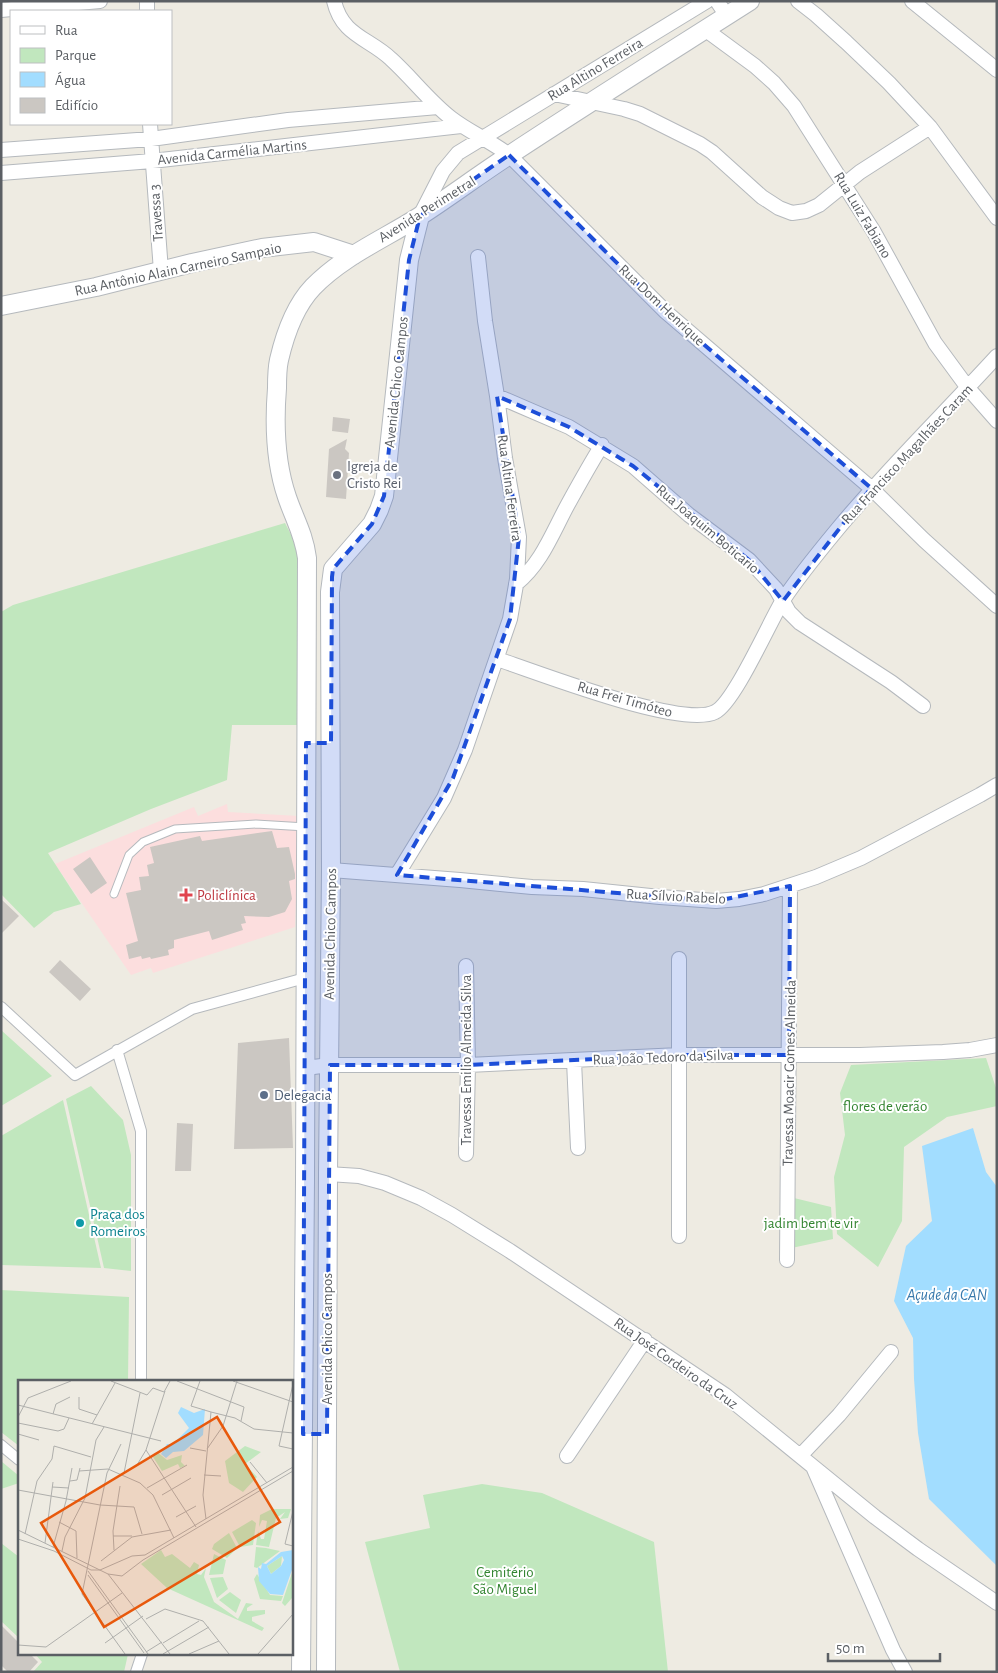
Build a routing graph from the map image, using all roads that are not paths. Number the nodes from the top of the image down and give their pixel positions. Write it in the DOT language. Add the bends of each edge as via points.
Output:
graph roads {
  1 [pos="100,1"];
  2 [pos="334,1"];
  3 [pos="707,1"];
  4 [pos="716,1"];
  5 [pos="750,1"];
  6 [pos="798,1"];
  7 [pos="912,1"];
  8 [pos="1,10"];
  9 [pos="727,16"];
  10 [pos="706,30"];
  11 [pos="997,70"];
  12 [pos="554,94"];
  13 [pos="590,102"];
  14 [pos="438,107"];
  15 [pos="150,125"];
  16 [pos="461,126"];
  17 [pos="930,127"];
  18 [pos="483,137"];
  19 [pos="151,139"];
  20 [pos="1,150"];
  21 [pos="509,155"];
  22 [pos="152,161"];
  23 [pos="1,172"];
  24 [pos="844,184"];
  25 [pos="420,216"];
  26 [pos="997,218"];
  27 [pos="354,254"];
  28 [pos="478,257"];
  29 [pos="161,272"];
  30 [pos="1,306"];
  31 [pos="997,356"];
  32 [pos="968,388"];
  33 [pos="497,396"];
  34 [pos="997,421"];
  35 [pos="602,446"];
  36 [pos="871,488"];
  37 [pos="297,521"];
  38 [pos="516,584"];
  39 [pos="783,600"];
  40 [pos="997,606"];
  41 [pos="497,659"];
  42 [pos="740,681"];
  43 [pos="923,706"];
  44 [pos="306,743"];
  45 [pos="332,743"];
  46 [pos="996,786"];
  47 [pos="307,827"];
  48 [pos="331,870"];
  49 [pos="397,875"];
  50 [pos="790,886"];
  51 [pos="114,894"];
  52 [pos="679,959"];
  53 [pos="466,966"];
  54 [pos="305,978"];
  55 [pos="1,1007"];
  56 [pos="997,1045"];
  57 [pos="117,1050"];
  58 [pos="680,1055"];
  59 [pos="789,1055"];
  60 [pos="574,1061"];
  61 [pos="330,1065"];
  62 [pos="468,1065"];
  63 [pos="305,1068"];
  64 [pos="578,1148"];
  65 [pos="466,1154"];
  66 [pos="328,1174"];
  67 [pos="679,1236"];
  68 [pos="787,1260"];
  69 [pos="645,1340"];
  70 [pos="891,1352"];
  71 [pos="141,1380"];
  72 [pos="303,1434"];
  73 [pos="326,1434"];
  74 [pos="1,1446"];
  75 [pos="801,1455"];
  76 [pos="567,1456"];
  77 [pos="18,1459"];
  78 [pos="812,1466"];
  79 [pos="997,1603"];
  80 [pos="141,1656"];
  81 [pos="136,1672"];
  82 [pos="301,1672"];
  83 [pos="326,1672"];
  84 [pos="906,1672"];
  1 -- 8 [label="street"];
  2 -- 14 [label="street, Rua Dom Henrique" via="344,25 390,58"];
  3 -- 12 [label="street, Rua Altino Ferreira"];
  4 -- 9 [label="street"];
  5 -- 9 [label="street, Avenida Perimetral"];
  6 -- 17 [label="street" via="889,83"];
  7 -- 11 [label="street"];
  9 -- 10 [label="street, Avenida Perimetral"];
  10 -- 13 [label="street, Avenida Perimetral"];
  10 -- 24 [label="street, Rua Luiz Fabiano" via="774,83 794,106"];
  12 -- 13 [label="street"];
  12 -- 18 [label="street, Rua Altino Ferreira"];
  13 -- 21 [label="street, Avenida Perimetral"];
  13 -- 24 [label="street" via="640,114 700,144 762,197 792,213 819,205"];
  14 -- 16 [label="street, Rua Dom Henrique"];
  14 -- 19 [label="street, Avenida Carmélia Martins" via="288,120"];
  15 -- 19 [label="street, Travessa 3"];
  16 -- 18 [label="street, Rua Dom Henrique"];
  16 -- 22 [label="street, Avenida Carmélia Martins"];
  17 -- 24 [label="street"];
  17 -- 26 [label="street"];
  18 -- 21 [label="street, Rua Dom Henrique"];
  18 -- 25 [label="street, Rua Altino Ferreira" via="450,161 435,183"];
  19 -- 20 [label="street, Avenida Carmélia Martins"];
  19 -- 22 [label="street, Travessa 3"];
  21 -- 25 [label="street, Avenida Perimetral"];
  21 -- 36 [label="street, Rua Dom Henrique" via="666,312"];
  22 -- 23 [label="street, Avenida Carmélia Martins"];
  22 -- 29 [label="street, Travessa 3"];
  24 -- 32 [label="street, Rua Luiz Fabiano" via="935,343"];
  25 -- 27 [label="street, Avenida Perimetral"];
  25 -- 45 [label="street, Avenida Chico Campos" via="409,260 384,496 372,524 334,570 332,577"];
  27 -- 29 [label="street, Rua Antônio Alain Carneiro Sampaio" via="314,242 262,248"];
  27 -- 37 [label="street, Avenida Perimetral" via="312,288 300,304 291,321 279,363 275,429 278,464"];
  28 -- 33 [label="street, Rua Altina Ferreira"];
  29 -- 30 [label="street, Rua Antônio Alain Carneiro Sampaio"];
  31 -- 32 [label="street, Rua Francisco Magalhães Caram"];
  32 -- 34 [label="street, Rua Luiz Fabiano"];
  32 -- 36 [label="street, Rua Francisco Magalhães Caram"];
  33 -- 35 [label="street, Rua Joaquim Boticario" via="569,427"];
  33 -- 38 [label="street, Rua Altina Ferreira" via="519,537"];
  35 -- 38 [label="street" via="540,558"];
  35 -- 39 [label="street, Rua Joaquim Boticario" via="633,466 689,515 743,555"];
  36 -- 39 [label="street, Rua Francisco Magalhães Caram"];
  36 -- 40 [label="street, Rua Dom Henrique"];
  37 -- 44 [label="street, Avenida Chico Campos" via="307,558"];
  38 -- 41 [label="street, Rua Altina Ferreira" via="510,619"];
  39 -- 42 [label="street, Rua Francisco Magalhães Caram"];
  39 -- 43 [label="street, Rua Joaquim Boticario" via="800,623"];
  41 -- 42 [label="street, Rua Frei Timóteo" via="638,706 681,715 701,716 715,712 726,703"];
  41 -- 49 [label="street, Rua Altina Ferreira" via="465,750 444,798"];
  44 -- 45 [label="street"];
  44 -- 47 [label="street, Avenida Chico Campos"];
  45 -- 48 [label="street, Avenida Chico Campos"];
  46 -- 50 [label="street, Rua Sílvio Rabelo" via="861,858"];
  47 -- 51 [label="lane" via="256,824 175,828 143,842 129,855"];
  47 -- 54 [label="street, Avenida Chico Campos"];
  48 -- 49 [label="street, Rua Sílvio Rabelo"];
  48 -- 61 [label="street, Avenida Chico Campos"];
  49 -- 50 [label="street, Rua Sílvio Rabelo" via="716,901 764,894"];
  50 -- 59 [label="street, Travessa Moacir Gomes Almeida"];
  52 -- 58 [label="street"];
  53 -- 62 [label="street, Travessa Emilio Almeida Silva"];
  54 -- 57 [label="street" via="192,1009"];
  54 -- 63 [label="street, Avenida Chico Campos"];
  55 -- 57 [label="street" via="75,1075"];
  56 -- 59 [label="street, Rua João Tedoro da Silva" via="943,1052"];
  57 -- 71 [label="street" via="141,1131"];
  58 -- 59 [label="street, Rua João Tedoro da Silva"];
  58 -- 60 [label="street, Rua João Tedoro da Silva"];
  58 -- 67 [label="street"];
  59 -- 68 [label="street, Travessa Moacir Gomes Almeida"];
  60 -- 62 [label="street, Rua João Tedoro da Silva"];
  60 -- 64 [label="street"];
  61 -- 62 [label="street, Rua João Tedoro da Silva"];
  61 -- 63 [label="street, Rua João Tedoro da Silva"];
  61 -- 66 [label="street, Avenida Chico Campos"];
  62 -- 65 [label="street, Travessa Emilio Almeida Silva"];
  63 -- 72 [label="street, Avenida Chico Campos"];
  66 -- 69 [label="street, Rua José Cordeiro da Cruz" via="359,1176 421,1198 510,1250"];
  66 -- 73 [label="street, Avenida Chico Campos"];
  69 -- 75 [label="street, Rua José Cordeiro da Cruz" via="725,1394"];
  69 -- 76 [label="street"];
  70 -- 75 [label="street"];
  72 -- 73 [label="street"];
  72 -- 82 [label="street, Avenida Chico Campos"];
  73 -- 83 [label="street, Avenida Chico Campos"];
  74 -- 77 [label="street"];
  75 -- 78 [label="street, Rua José Cordeiro da Cruz"];
  78 -- 79 [label="street, Rua José Cordeiro da Cruz" via="918,1549"];
  78 -- 84 [label="street" via="893,1650"];
  80 -- 81 [label="street"];
}
